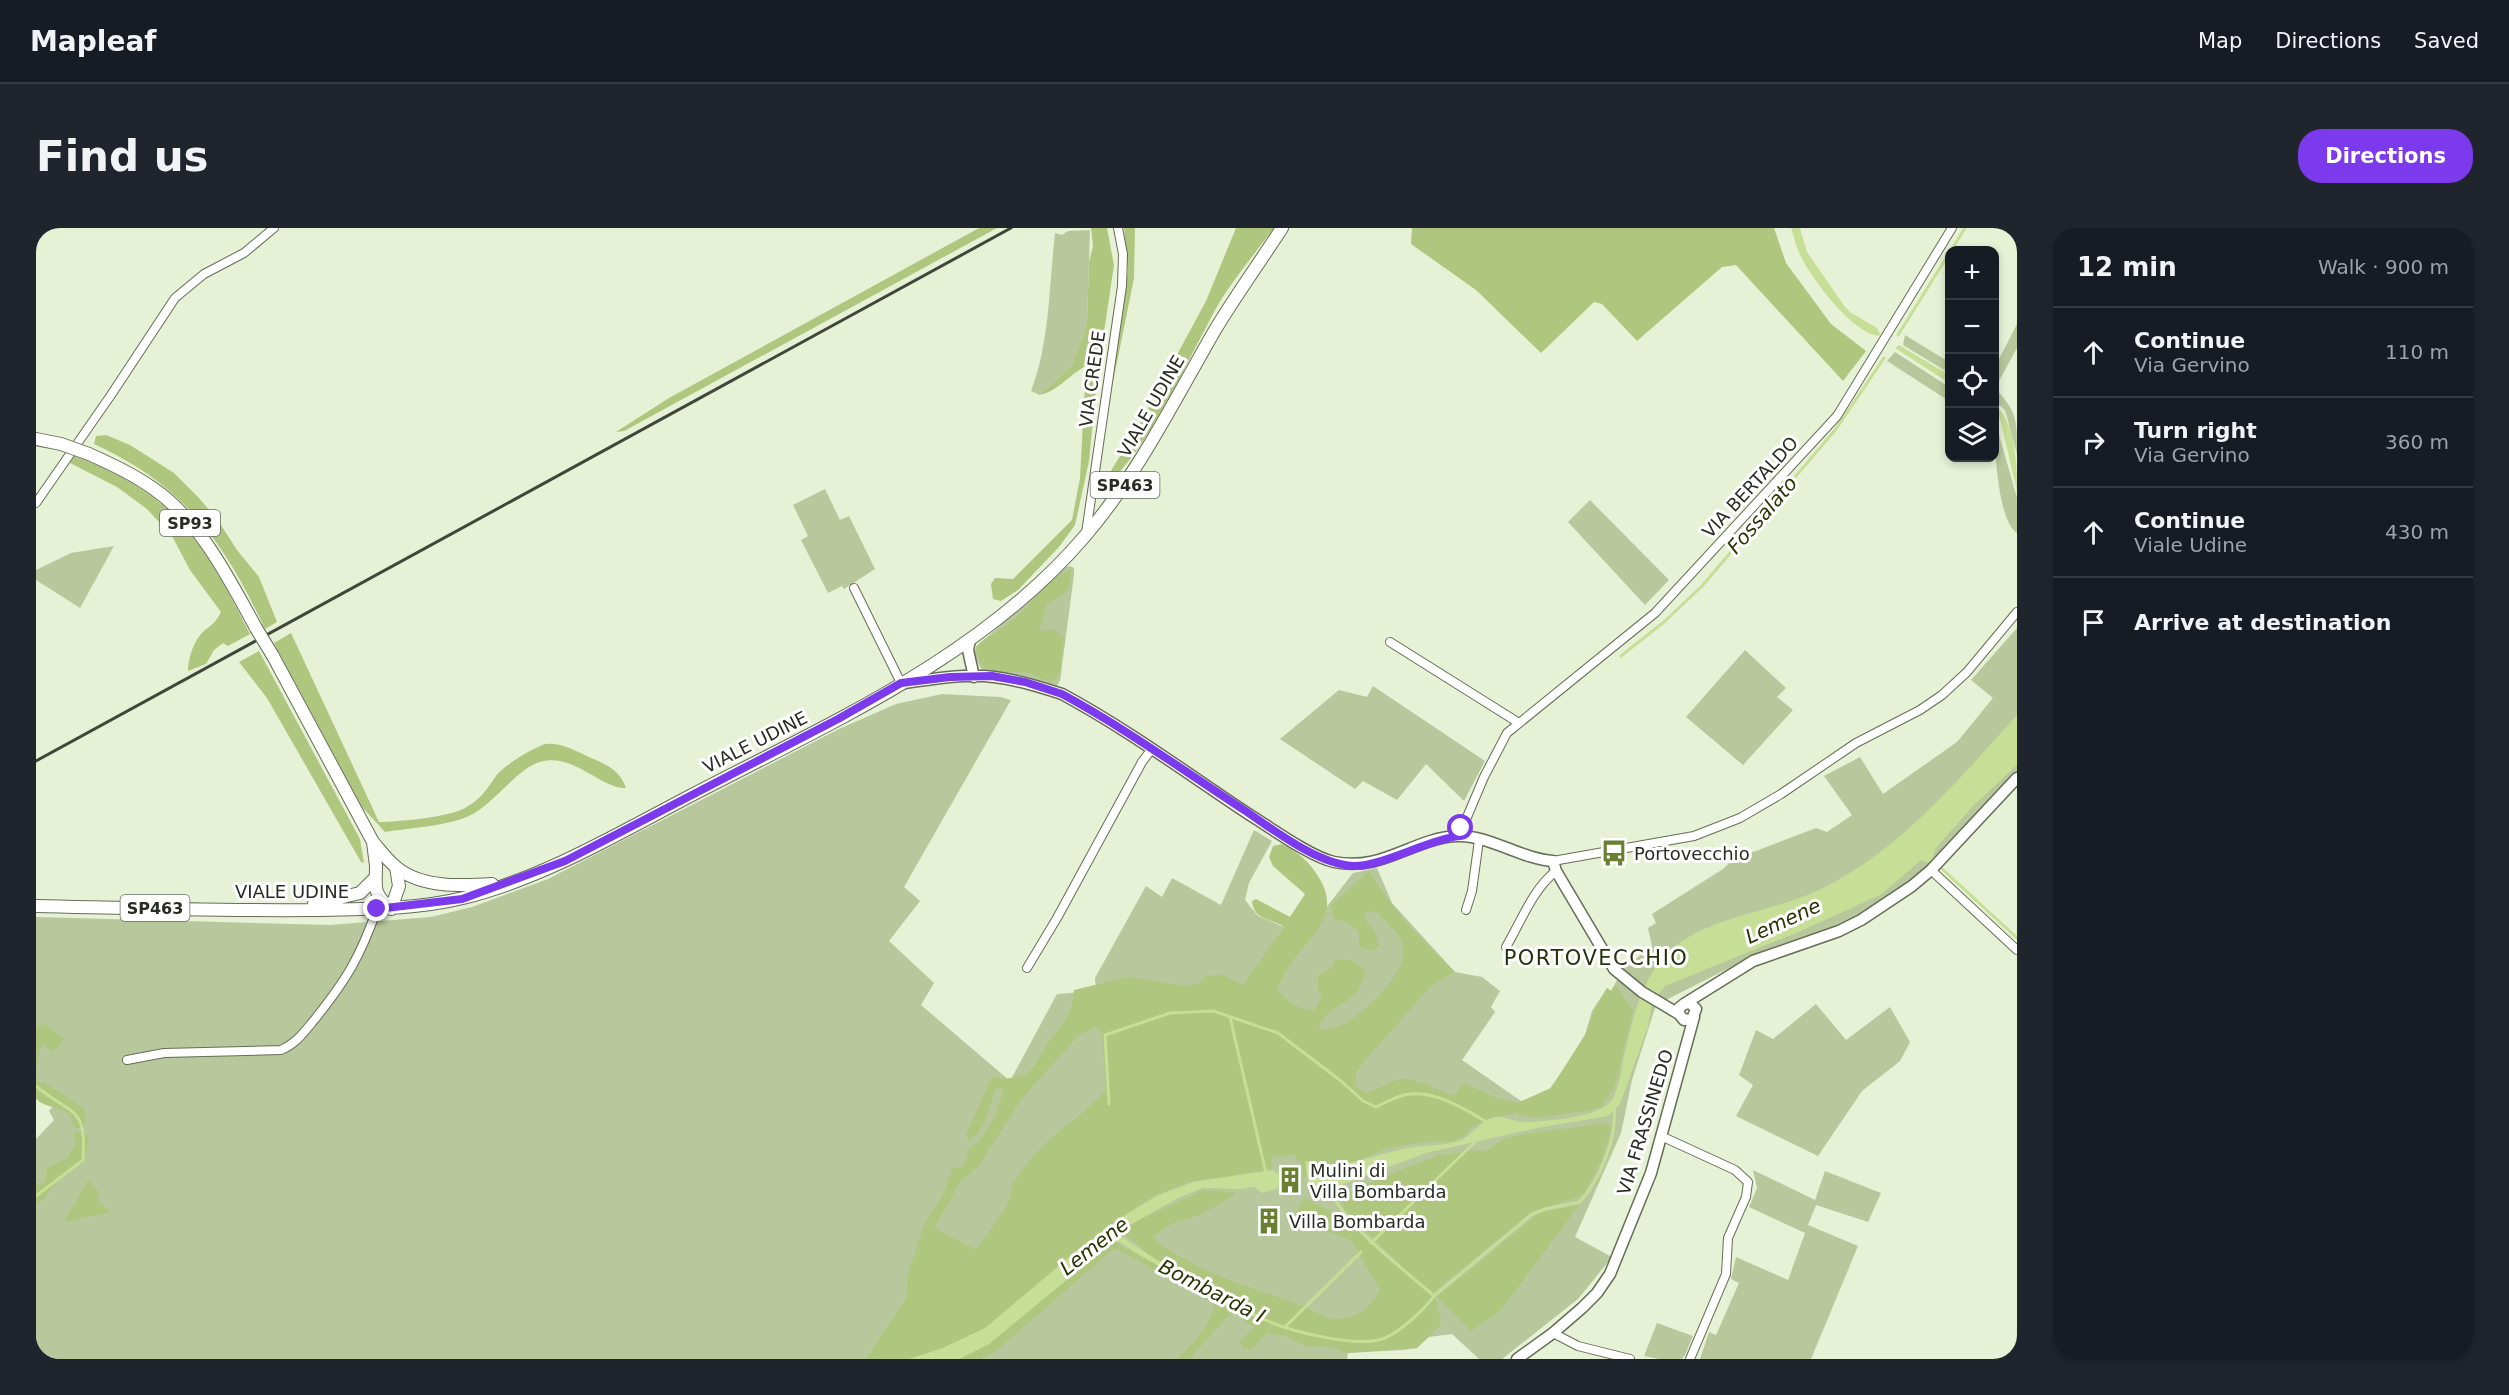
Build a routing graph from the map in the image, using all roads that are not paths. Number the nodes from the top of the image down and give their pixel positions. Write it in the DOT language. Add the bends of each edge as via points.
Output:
graph roads {
  1 [pos="274,228"];
  2 [pos="1118,228"];
  3 [pos="1282,228"];
  4 [pos="1952,228"];
  5 [pos="36,439"];
  6 [pos="36,503"];
  7 [pos="1086,535"];
  8 [pos="854,588"];
  9 [pos="2017,612"];
  10 [pos="970,640"];
  11 [pos="1390,642"];
  12 [pos="974,677"];
  13 [pos="901,683"];
  14 [pos="1519,723"];
  15 [pos="1151,750"];
  16 [pos="2017,778"];
  17 [pos="1460,832"];
  18 [pos="1479,840"];
  19 [pos="373,842"];
  20 [pos="1935,865"];
  21 [pos="1555,866"];
  22 [pos="396,867"];
  23 [pos="374,879"];
  24 [pos="508,883"];
  25 [pos="36,906"];
  26 [pos="377,909"];
  27 [pos="391,909"];
  28 [pos="275,910"];
  29 [pos="1466,910"];
  30 [pos="1506,947"];
  31 [pos="2017,950"];
  32 [pos="1027,968"];
  33 [pos="1705,991"];
  34 [pos="1682,1010"];
  35 [pos="1695,1014"];
  36 [pos="1688,1037"];
  37 [pos="127,1060"];
  38 [pos="1661,1136"];
  39 [pos="1553,1333"];
  40 [pos="1522,1358"];
  41 [pos="1630,1359"];
  42 [pos="1690,1359"];
  1 -- 6 [label="street" via="244,254 204,274 175,298"];
  2 -- 7 [label="street, VIA CREDE" via="1123,254 1122,286"];
  3 -- 7 [label="main road, VIALE UDINE / SP463" via="1217,327 1149,447"];
  4 -- 14 [label="street, VIA BERTALDO" via="1837,416 1655,614"];
  5 -- 19 [label="main road, SP93, bridge" via="89,454 125,471 155,490 195,529 273,656"];
  7 -- 10 [label="main road, VIALE UDINE / SP463" via="1050,575"];
  8 -- 13 [label="street"];
  9 -- 21 [label="street" via="1967,672 1942,695 1856,743 1740,818 1694,836"];
  10 -- 12 [label="street" via="968,650"];
  10 -- 13 [label="main road, VIALE UDINE / SP463"];
  11 -- 14 [label="street"];
  12 -- 13 [label="street"];
  12 -- 15 [label="street" via="1025,682 1062,694"];
  13 -- 24 [label="main road, VIALE UDINE / SP463" via="565,861"];
  14 -- 17 [label="street, VIA BERTALDO" via="1508,733"];
  15 -- 17 [label="street" via="1330,861 1354,866 1377,862"];
  15 -- 32 [label="street"];
  16 -- 20 [label="street"];
  17 -- 18 [label="street"];
  18 -- 21 [label="street"];
  18 -- 29 [label="street"];
  19 -- 22 [label="main road, SP93"];
  19 -- 23 [label="main road, SP93"];
  20 -- 31 [label="street"];
  20 -- 33 [label="street" via="1912,886 1861,920 1753,961"];
  21 -- 30 [label="street" via="1519,918"];
  21 -- 34 [label="street" via="1614,969 1659,1003"];
  22 -- 24 [label="main road, SP93" via="432,882 465,886"];
  22 -- 27 [label="main road" via="399,886"];
  23 -- 27 [label="main road, SP93" via="374,889"];
  23 -- 28 [label="main road" via="360,893"];
  24 -- 27 [label="main road, VIALE UDINE / SP463" via="462,899"];
  25 -- 28 [label="main road, VIALE UDINE / SP463"];
  26 -- 27 [label="main road, VIALE UDINE / SP463"];
  26 -- 28 [label="main road, VIALE UDINE / SP463"];
  26 -- 37 [label="street" via="349,975 295,1044 281,1050 164,1053"];
  33 -- 34 [label="street"];
  33 -- 35 [label="street, VIA FRASSINEDO"];
  34 -- 35 [label="street" via="1687,1020"];
  34 -- 35 [label="street" via="1692,1004"];
  34 -- 36 [label="street"];
  35 -- 36 [label="street, VIA FRASSINEDO"];
  36 -- 38 [label="street, VIA FRASSINEDO"];
  38 -- 39 [label="street, VIA FRASSINEDO" via="1651,1173 1610,1274 1597,1293"];
  38 -- 42 [label="street" via="1735,1170 1748,1182 1746,1197 1728,1238 1726,1274"];
  39 -- 40 [label="street, VIA FRASSINEDO"];
  39 -- 41 [label="street" via="1578,1346"];
}
